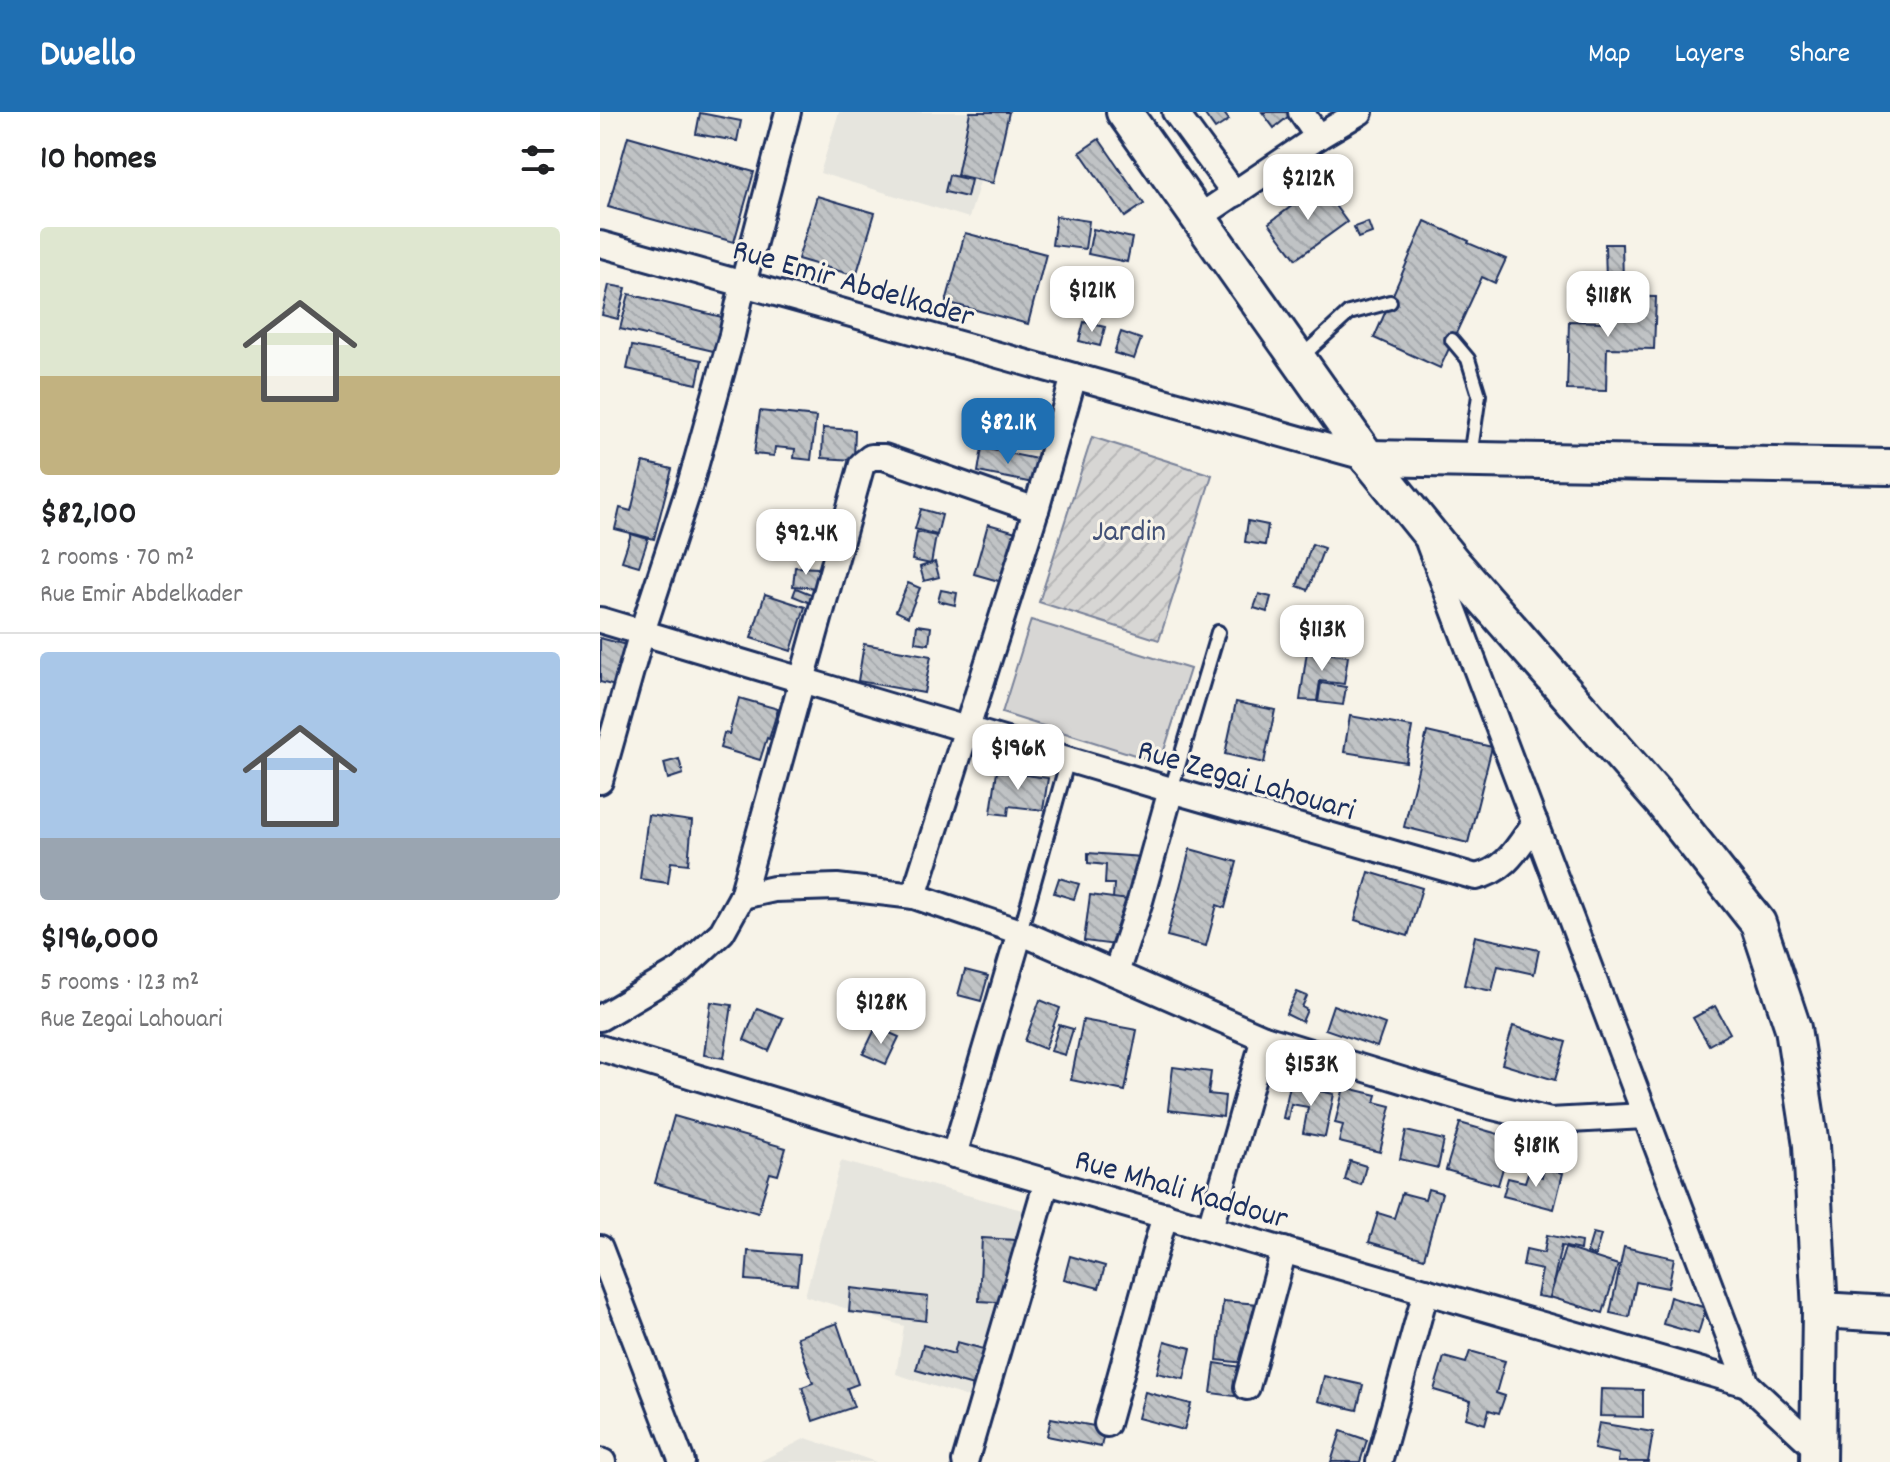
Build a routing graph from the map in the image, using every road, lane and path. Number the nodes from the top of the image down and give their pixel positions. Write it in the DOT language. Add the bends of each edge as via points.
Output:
graph roads {
  1 [pos="788,112"];
  2 [pos="1124,112"];
  3 [pos="1175,112"];
  4 [pos="1301,112"];
  5 [pos="1360,112"];
  6 [pos="1318,137"];
  7 [pos="1235,194"];
  8 [pos="1198,218"];
  9 [pos="600,244"];
  10 [pos="743,284"];
  11 [pos="1390,302"];
  12 [pos="1452,340"];
  13 [pos="1298,360"];
  14 [pos="1074,376"];
  15 [pos="1368,458"];
  16 [pos="1470,460"];
  17 [pos="1890,467"];
  18 [pos="1036,510"];
  19 [pos="1421,523"];
  20 [pos="600,620"];
  21 [pos="642,632"];
  22 [pos="1218,632"];
  23 [pos="801,679"];
  24 [pos="968,730"];
  25 [pos="1068,759"];
  26 [pos="600,781"];
  27 [pos="1171,790"];
  28 [pos="1535,823"];
  29 [pos="742,896"];
  30 [pos="914,896"];
  31 [pos="1020,932"];
  32 [pos="1116,973"];
  33 [pos="600,1018"];
  34 [pos="1264,1038"];
  35 [pos="600,1048"];
  36 [pos="1645,1116"];
  37 [pos="954,1155"];
  38 [pos="1047,1181"];
  39 [pos="1165,1215"];
  40 [pos="1210,1228"];
  41 [pos="600,1248"];
  42 [pos="1284,1250"];
  43 [pos="1426,1291"];
  44 [pos="1820,1310"];
  45 [pos="1890,1314"];
  46 [pos="1747,1384"];
  47 [pos="1247,1387"];
  48 [pos="1107,1424"];
  49 [pos="1818,1456"];
  50 [pos="682,1462"];
  51 [pos="965,1462"];
  52 [pos="1379,1462"];
  1 -- 10 [label="street"];
  2 -- 8 [label="main road"];
  3 -- 7 [label="street"];
  4 -- 6 [label="street"];
  5 -- 6 [label="street"];
  6 -- 7 [label="street"];
  7 -- 8 [label="street"];
  8 -- 13 [label="main road"];
  9 -- 10 [label="street, Rue Emir Abdelkader"];
  10 -- 14 [label="street, Rue Emir Abdelkader"];
  10 -- 21 [label="street" via="690,485"];
  11 -- 13 [label="lane" via="1349,313"];
  12 -- 16 [label="lane" via="1468,359 1479,395"];
  13 -- 15 [label="main road"];
  14 -- 15 [label="street, Rue Emir Abdelkader"];
  14 -- 18 [label="street"];
  15 -- 16 [label="main road"];
  15 -- 19 [label="main road"];
  16 -- 17 [label="main road"];
  18 -- 23 [label="street" via="871,457 862,464"];
  18 -- 24 [label="street"];
  19 -- 28 [label="street"];
  19 -- 44 [label="main road" via="1663,803 1758,923 1793,1028 1811,1145"];
  20 -- 21 [label="street, Rue Zegai Lahouari"];
  21 -- 23 [label="street, Rue Zegai Lahouari"];
  21 -- 26 [label="street"];
  22 -- 27 [label="lane"];
  23 -- 24 [label="street, Rue Zegai Lahouari"];
  23 -- 29 [label="street"];
  24 -- 25 [label="street, Rue Zegai Lahouari"];
  24 -- 30 [label="street"];
  25 -- 27 [label="street, Rue Zegai Lahouari"];
  25 -- 31 [label="lane"];
  27 -- 28 [label="street, Rue Zegai Lahouari" via="1476,877 1493,873"];
  27 -- 32 [label="street"];
  28 -- 36 [label="street"];
  29 -- 30 [label="street" via="837,887"];
  29 -- 33 [label="street" via="722,932 681,970"];
  30 -- 31 [label="street"];
  31 -- 32 [label="street"];
  31 -- 37 [label="street"];
  32 -- 34 [label="street"];
  34 -- 36 [label="street" via="1550,1121"];
  34 -- 40 [label="street"];
  35 -- 37 [label="street, Rue Mhali Kaddour"];
  36 -- 46 [label="street"];
  37 -- 38 [label="street, Rue Mhali Kaddour"];
  38 -- 39 [label="street, Rue Mhali Kaddour"];
  38 -- 51 [label="street"];
  39 -- 40 [label="street, Rue Mhali Kaddour"];
  39 -- 48 [label="street"];
  40 -- 42 [label="street, Rue Mhali Kaddour"];
  41 -- 50 [label="street"];
  42 -- 43 [label="street, Rue Mhali Kaddour"];
  42 -- 47 [label="street"];
  43 -- 46 [label="street, Rue Mhali Kaddour"];
  43 -- 52 [label="street"];
  44 -- 45 [label="main road"];
  44 -- 49 [label="main road"];
  46 -- 49 [label="street"];
}
